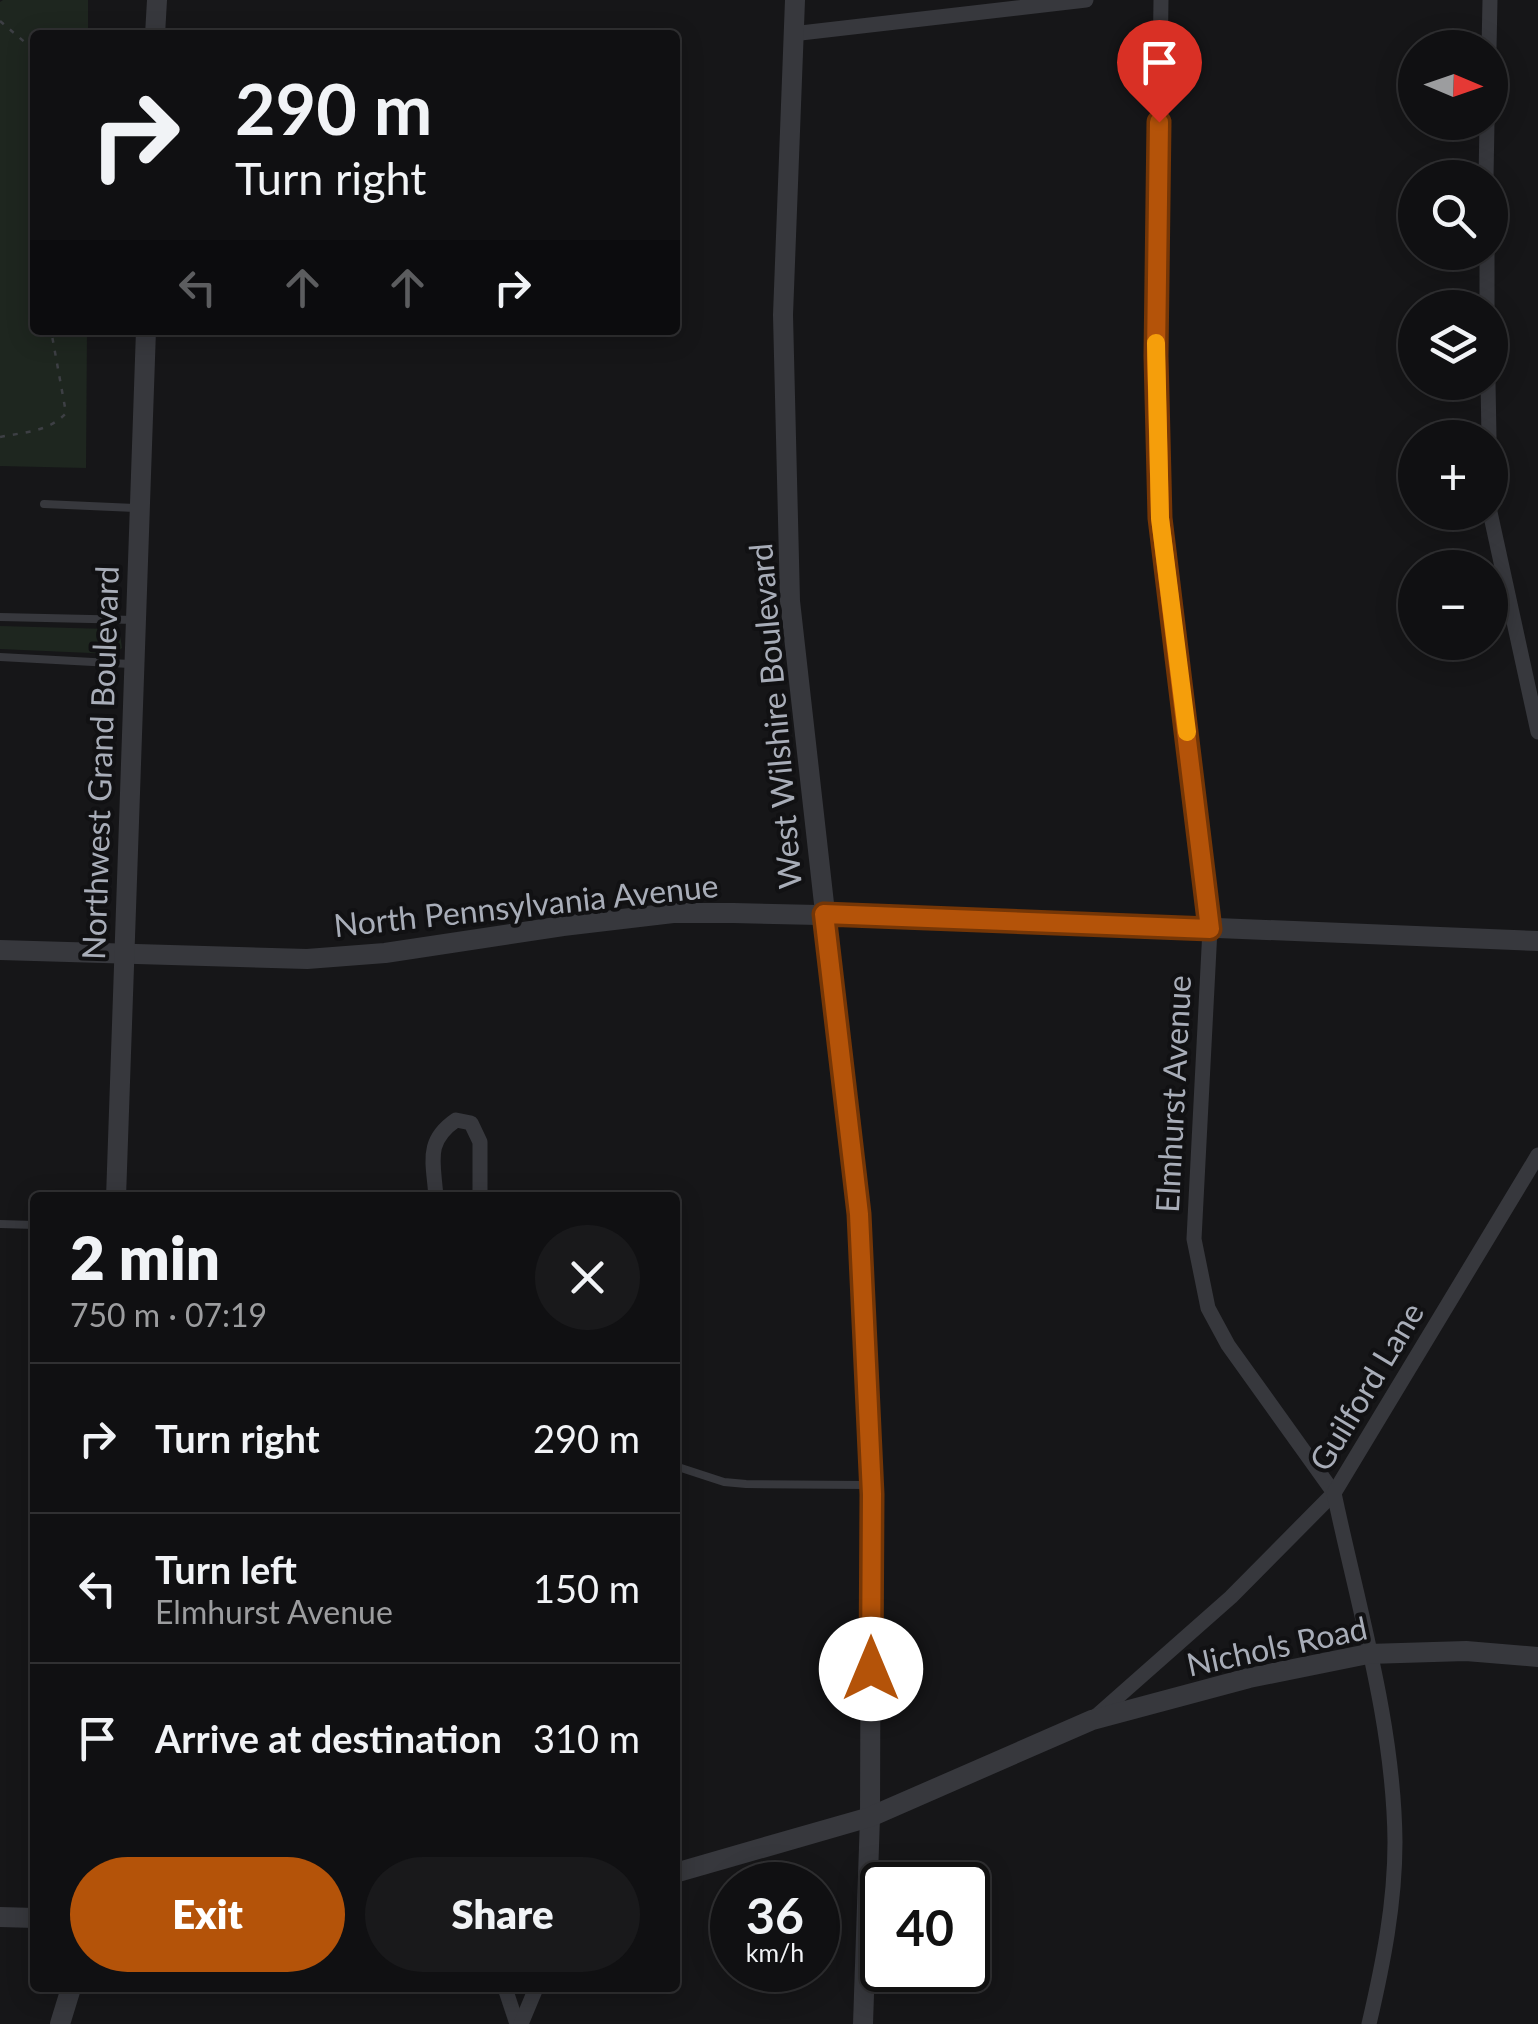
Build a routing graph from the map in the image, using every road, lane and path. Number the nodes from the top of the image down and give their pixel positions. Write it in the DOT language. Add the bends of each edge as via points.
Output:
graph roads {
  1 [pos="156,0"];
  2 [pos="795,0"];
  3 [pos="1086,0"];
  4 [pos="1161,0"];
  5 [pos="1490,0"];
  6 [pos="0,22"];
  7 [pos="156,30"];
  8 [pos="1489,30"];
  9 [pos="792,34"];
  10 [pos="30,47"];
  11 [pos="52,335"];
  12 [pos="146,335"];
  13 [pos="0,437"];
  14 [pos="44,504"];
  15 [pos="140,509"];
  16 [pos="1494,530"];
  17 [pos="0,617"];
  18 [pos="136,620"];
  19 [pos="0,657"];
  20 [pos="135,665"];
  21 [pos="1538,732"];
  22 [pos="824,914"];
  23 [pos="1210,929"];
  24 [pos="1538,942"];
  25 [pos="0,950"];
  26 [pos="125,955"];
  27 [pos="1538,1155"];
  28 [pos="116,1192"];
  29 [pos="436,1192"];
  30 [pos="480,1192"];
  31 [pos="0,1224"];
  32 [pos="30,1225"];
  33 [pos="680,1468"];
  34 [pos="871,1485"];
  35 [pos="1334,1493"];
  36 [pos="1368,1654"];
  37 [pos="1538,1657"];
  38 [pos="1092,1720"];
  39 [pos="870,1817"];
  40 [pos="680,1872"];
  41 [pos="0,1917"];
  42 [pos="30,1918"];
  43 [pos="70,1992"];
  44 [pos="506,1992"];
  45 [pos="534,1992"];
  46 [pos="60,2024"];
  47 [pos="519,2024"];
  48 [pos="863,2024"];
  49 [pos="1369,2024"];
  1 -- 7 [label="street"];
  2 -- 9 [label="street, West Wilshire Boulevard"];
  3 -- 9 [label="street"];
  4 -- 23 [label="street, Elmhurst Avenue" via="1160,518"];
  5 -- 8 [label="street"];
  6 -- 10 [label="path"];
  9 -- 22 [label="street, West Wilshire Boulevard" via="783,315 790,601"];
  11 -- 13 [label="path" via="66,413 41,430"];
  12 -- 15 [label="street, Northwest Grand Boulevard"];
  14 -- 15 [label="lane"];
  15 -- 18 [label="street, Northwest Grand Boulevard"];
  16 -- 21 [label="street"];
  17 -- 18 [label="lane"];
  18 -- 20 [label="street, Northwest Grand Boulevard"];
  19 -- 20 [label="lane"];
  20 -- 26 [label="street, Northwest Grand Boulevard"];
  22 -- 23 [label="street, North Pennsylvania Avenue"];
  22 -- 26 [label="street, North Pennsylvania Avenue" via="672,913 307,959"];
  22 -- 34 [label="street, West Wilshire Boulevard" via="859,1214"];
  23 -- 24 [label="street, North Pennsylvania Avenue"];
  23 -- 35 [label="street, Elmhurst Avenue" via="1194,1240 1208,1308"];
  25 -- 26 [label="street, North Pennsylvania Avenue"];
  26 -- 28 [label="street, Northwest Grand Boulevard"];
  27 -- 35 [label="street, Guilford Lane"];
  29 -- 30 [label="street" via="432,1146 456,1120 471,1123 480,1142"];
  31 -- 32 [label="lane"];
  33 -- 34 [label="lane" via="724,1482"];
  34 -- 39 [label="street, West Wilshire Boulevard"];
  35 -- 36 [label="street, Guilford Lane"];
  35 -- 38 [label="street, Nichols Road" via="1231,1597"];
  36 -- 37 [label="street, Nichols Road"];
  36 -- 38 [label="street, Nichols Road"];
  36 -- 49 [label="street, Guilford Lane" via="1395,1842 1392,1906"];
  38 -- 39 [label="street, Nichols Road"];
  39 -- 40 [label="street, Nichols Road"];
  39 -- 48 [label="street, West Wilshire Boulevard"];
  41 -- 42 [label="street"];
  43 -- 46 [label="street"];
  44 -- 47 [label="street"];
  45 -- 47 [label="street"];
}
